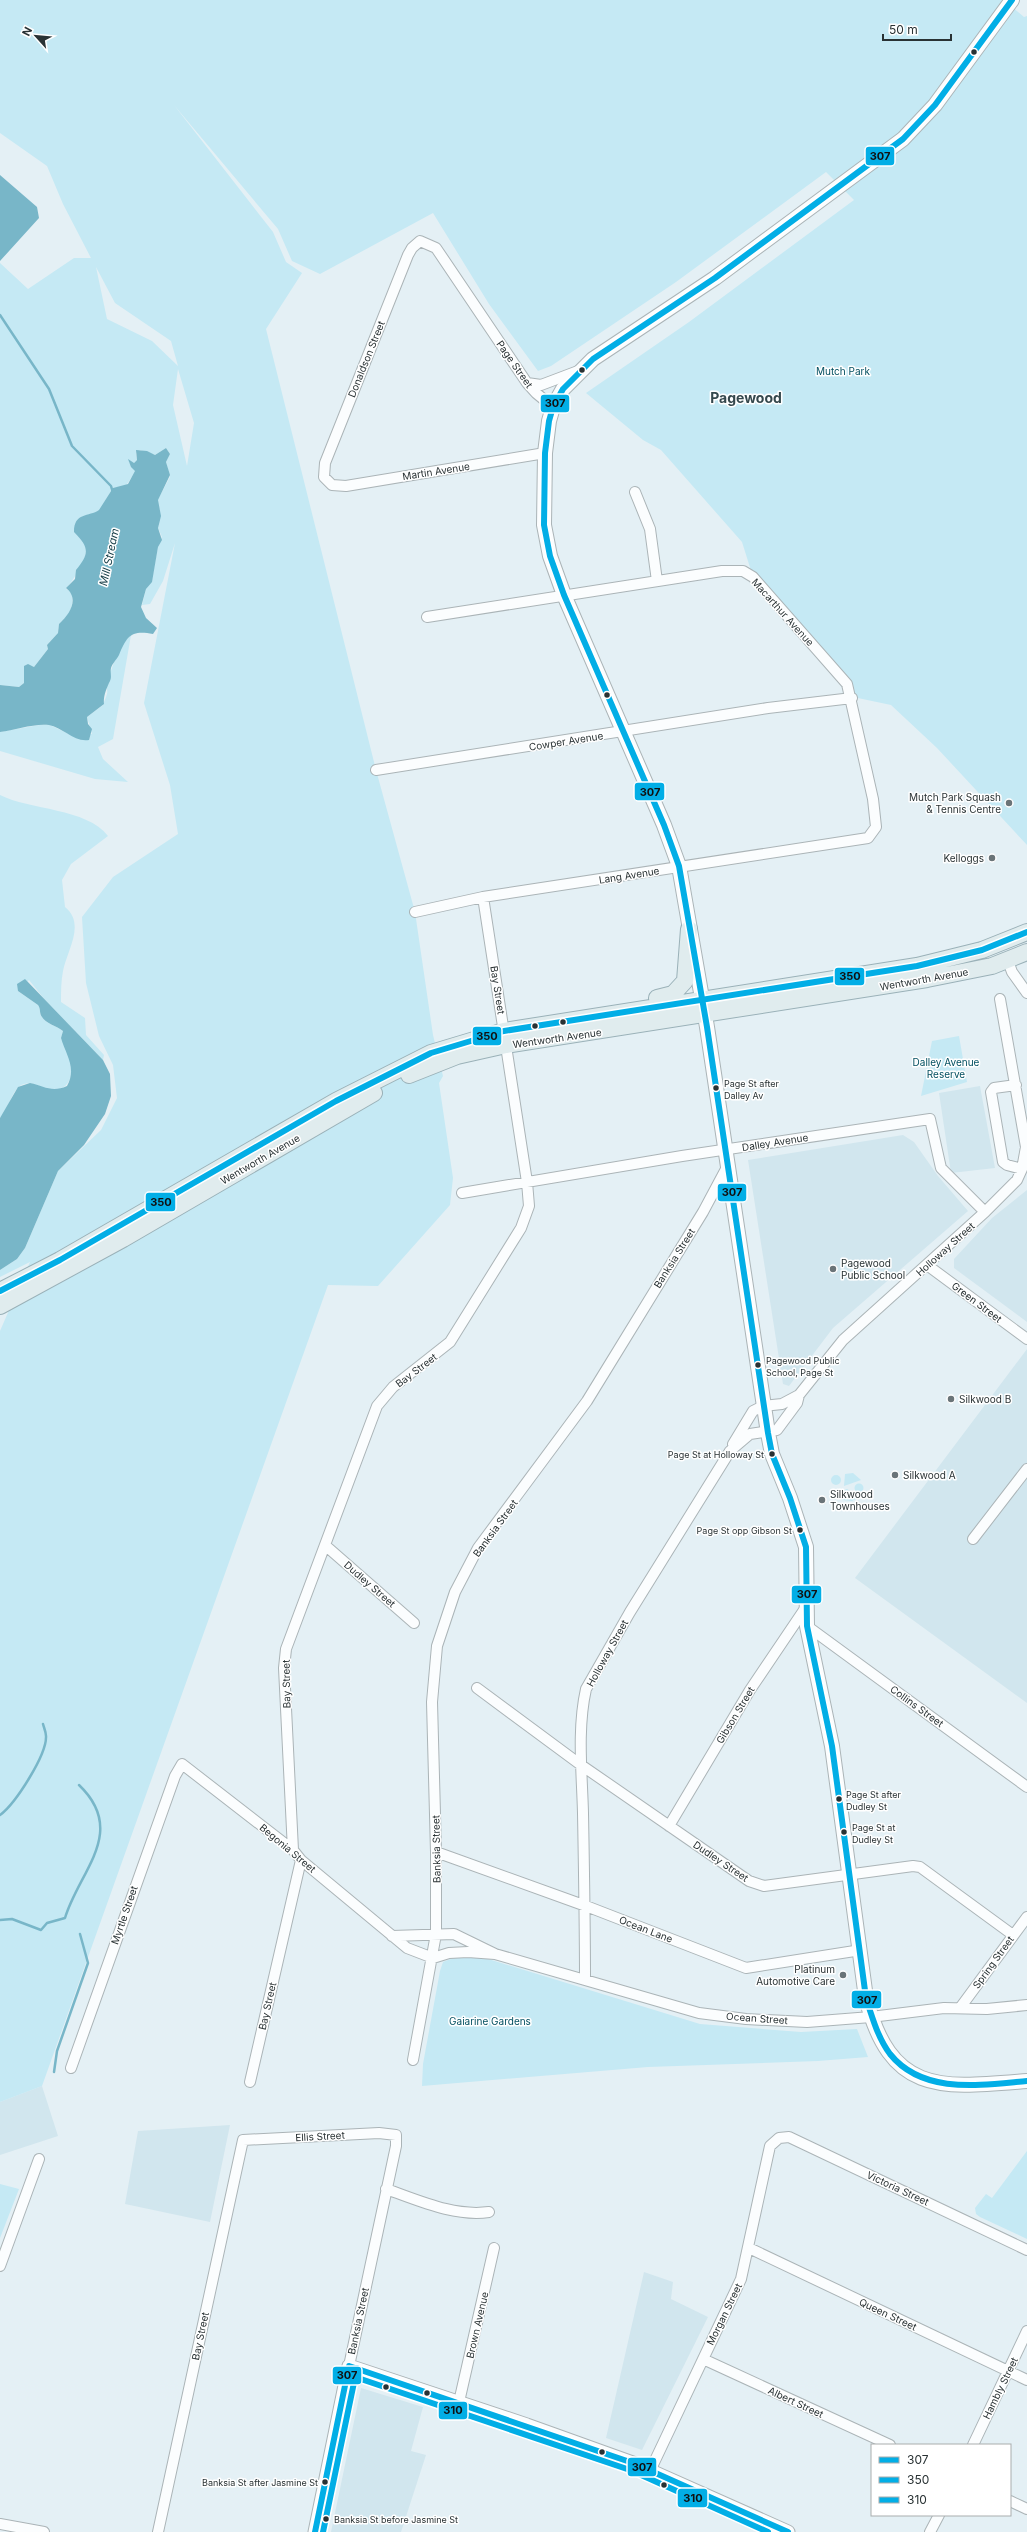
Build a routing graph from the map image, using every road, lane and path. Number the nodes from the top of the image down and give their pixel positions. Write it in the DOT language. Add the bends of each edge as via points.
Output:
graph roads {
  1 [pos="1012,0"];
  2 [pos="420,241"];
  3 [pos="579,371"];
  4 [pos="527,383"];
  5 [pos="553,407"];
  6 [pos="545,453"];
  7 [pos="327,482"];
  8 [pos="635,492"];
  9 [pos="657,581"];
  10 [pos="564,595"];
  11 [pos="427,616"];
  12 [pos="852,698"];
  13 [pos="624,732"];
  14 [pos="376,770"];
  15 [pos="868,838"];
  16 [pos="679,866"];
  17 [pos="483,897"];
  18 [pos="415,912"];
  19 [pos="689,929"];
  20 [pos="1027,932"];
  21 [pos="1002,942"];
  22 [pos="1027,952"];
  23 [pos="1008,961"];
  24 [pos="1027,993"];
  25 [pos="700,998"];
  26 [pos="1000,999"];
  27 [pos="620,1011"];
  28 [pos="705,1016"];
  29 [pos="505,1038"];
  30 [pos="1016,1085"];
  31 [pos="1027,1090"];
  32 [pos="1019,1098"];
  33 [pos="725,1150"];
  34 [pos="727,1167"];
  35 [pos="1022,1169"];
  36 [pos="527,1182"];
  37 [pos="462,1192"];
  38 [pos="985,1212"];
  39 [pos="927,1265"];
  40 [pos="0,1291"];
  41 [pos="0,1306"];
  42 [pos="1027,1339"];
  43 [pos="799,1395"];
  44 [pos="763,1406"];
  45 [pos="768,1433"];
  46 [pos="730,1451"];
  47 [pos="1027,1469"];
  48 [pos="973,1539"];
  49 [pos="326,1546"];
  50 [pos="806,1606"];
  51 [pos="414,1623"];
  52 [pos="807,1626"];
  53 [pos="477,1688"];
  54 [pos="182,1764"];
  55 [pos="582,1765"];
  56 [pos="1027,1787"];
  57 [pos="669,1826"];
  58 [pos="293,1850"];
  59 [pos="436,1852"];
  60 [pos="301,1860"];
  61 [pos="850,1875"];
  62 [pos="586,1906"];
  63 [pos="1027,1917"];
  64 [pos="436,1934"];
  65 [pos="1013,1935"];
  66 [pos="392,1936"];
  67 [pos="861,1950"];
  68 [pos="495,1954"];
  69 [pos="433,1958"];
  70 [pos="585,1980"];
  71 [pos="1027,2005"];
  72 [pos="960,2008"];
  73 [pos="871,2017"];
  74 [pos="413,2060"];
  75 [pos="71,2068"];
  76 [pos="1027,2081"];
  77 [pos="250,2082"];
  78 [pos="396,2134"];
  79 [pos="243,2140"];
  80 [pos="770,2146"];
  81 [pos="39,2159"];
  82 [pos="386,2189"];
  83 [pos="489,2212"];
  84 [pos="494,2248"];
  85 [pos="749,2248"];
  86 [pos="1027,2250"];
  87 [pos="0,2266"];
  88 [pos="1027,2332"];
  89 [pos="703,2359"];
  90 [pos="349,2366"];
  91 [pos="1008,2371"];
  92 [pos="1027,2380"];
  93 [pos="459,2402"];
  94 [pos="888,2444"];
  95 [pos="973,2444"];
  96 [pos="650,2471"];
  97 [pos="1011,2501"];
  98 [pos="1027,2509"];
  99 [pos="938,2516"];
  100 [pos="0,2524"];
  101 [pos="44,2532"];
  102 [pos="158,2532"];
  103 [pos="315,2532"];
  104 [pos="788,2532"];
  105 [pos="930,2532"];
  1 -- 3 [label="main road" via="935,105 903,139 715,278"];
  2 -- 4 [label="street, Page Street" via="430,244 440,254"];
  2 -- 7 [label="street, Donaldson Street" via="408,255 325,463 324,476"];
  3 -- 4 [label="street" via="541,385"];
  3 -- 5 [label="main road" via="563,389"];
  4 -- 5 [label="street, Page Street"];
  5 -- 6 [label="main road"];
  6 -- 7 [label="street, Martin Avenue" via="346,486"];
  6 -- 10 [label="main road" via="546,540"];
  8 -- 9 [label="street" via="650,529"];
  9 -- 10 [label="street, Macarthur Avenue"];
  9 -- 12 [label="street, Macarthur Avenue" via="722,571 738,570 748,574 847,684"];
  10 -- 11 [label="street, Macarthur Avenue"];
  10 -- 13 [label="main road"];
  12 -- 13 [label="street, Cowper Avenue" via="768,708"];
  12 -- 15 [label="street, Macarthur Avenue" via="876,820 876,827"];
  13 -- 14 [label="street, Cowper Avenue"];
  13 -- 16 [label="main road"];
  15 -- 16 [label="street, Lang Avenue"];
  16 -- 17 [label="street, Lang Avenue"];
  16 -- 19 [label="main road"];
  17 -- 18 [label="street, Lang Avenue"];
  17 -- 29 [label="street, Bay Street"];
  19 -- 25 [label="main road"];
  19 -- 27 [label="main road" via="686,976 680,988 668,997 644,1000"];
  20 -- 21 [label="main road, Wentworth Avenue"];
  21 -- 23 [label="main road"];
  21 -- 25 [label="main road, Wentworth Avenue" via="960,956 910,967"];
  22 -- 23 [label="main road, Wentworth Avenue"];
  23 -- 24 [label="street" via="1012,972"];
  23 -- 28 [label="main road, Wentworth Avenue" via="927,979"];
  25 -- 27 [label="main road, Wentworth Avenue"];
  25 -- 28 [label="main road"];
  26 -- 30 [label="street, Holloway Street"];
  27 -- 29 [label="main road, Wentworth Avenue"];
  28 -- 29 [label="main road, Wentworth Avenue"];
  28 -- 33 [label="main road"];
  29 -- 36 [label="street, Bay Street"];
  29 -- 40 [label="main road, Wentworth Avenue" via="431,1054 336,1101 60,1260"];
  29 -- 41 [label="main road, Wentworth Avenue" via="409,1075 352,1105 122,1239"];
  30 -- 32 [label="street, Holloway Street"];
  30 -- 35 [label="street" via="994,1088 991,1092 1003,1162 1007,1166"];
  31 -- 32 [label="street"];
  32 -- 35 [label="street, Holloway Street" via="1026,1147"];
  33 -- 34 [label="main road"];
  33 -- 36 [label="street, Dalley Avenue"];
  33 -- 38 [label="street, Dalley Avenue" via="930,1119 941,1168"];
  34 -- 44 [label="main road"];
  34 -- 59 [label="street, Banksia Street" via="703,1212 587,1401 478,1548 455,1592 437,1646 432,1702"];
  35 -- 38 [label="street, Holloway Street" via="1017,1180"];
  36 -- 37 [label="street, Dalley Avenue"];
  36 -- 49 [label="street, Bay Street" via="529,1206 521,1228 450,1342 393,1387 377,1406"];
  38 -- 39 [label="street, Holloway Street"];
  39 -- 42 [label="street, Green Street"];
  39 -- 43 [label="street, Holloway Street" via="842,1340"];
  43 -- 44 [label="street, Holloway Street" via="782,1404"];
  43 -- 45 [label="street, Holloway Street" via="797,1403 782,1425"];
  44 -- 45 [label="main road"];
  44 -- 46 [label="street, Holloway Street" via="750,1415"];
  45 -- 46 [label="street, Holloway Street" via="750,1434"];
  45 -- 50 [label="main road" via="772,1454 806,1547"];
  46 -- 55 [label="street, Holloway Street" via="630,1612 586,1689 583,1703"];
  47 -- 48 [label="street"];
  49 -- 51 [label="street, Dudley Street"];
  49 -- 58 [label="street, Bay Street" via="286,1649 284,1668"];
  50 -- 52 [label="main road"];
  50 -- 57 [label="street, Gibson Street" via="750,1690"];
  52 -- 56 [label="street, Collins Street"];
  52 -- 61 [label="main road" via="832,1746"];
  53 -- 55 [label="street, Dudley Street"];
  54 -- 58 [label="street, Begonia Street"];
  54 -- 75 [label="street, Myrtle Street" via="175,1776"];
  55 -- 57 [label="street, Dudley Street"];
  55 -- 62 [label="street, Holloway Street"];
  57 -- 61 [label="street, Dudley Street" via="749,1881 764,1886"];
  58 -- 60 [label="street, Begonia Street"];
  59 -- 62 [label="street, Ocean Lane"];
  59 -- 64 [label="street, Banksia Street"];
  60 -- 66 [label="street, Begonia Street"];
  60 -- 77 [label="street, Bay Street"];
  61 -- 65 [label="street, Dudley Street" via="920,1867"];
  61 -- 67 [label="main road"];
  62 -- 67 [label="street, Ocean Lane" via="746,1968"];
  62 -- 70 [label="street, Holloway Street"];
  63 -- 65 [label="street, Spring Street"];
  64 -- 66 [label="street"];
  64 -- 68 [label="street, Ocean Street" via="454,1934"];
  64 -- 69 [label="street, Banksia Street"];
  65 -- 72 [label="street, Spring Street"];
  66 -- 69 [label="street, Begonia Street" via="407,1948"];
  67 -- 73 [label="main road" via="866,1998"];
  68 -- 69 [label="street, Ocean Street" via="449,1953"];
  68 -- 70 [label="street, Ocean Street"];
  69 -- 74 [label="street, Banksia Street"];
  70 -- 73 [label="street, Ocean Street" via="699,2013 746,2019 807,2022"];
  71 -- 72 [label="street, Ocean Street" via="987,2009"];
  72 -- 73 [label="street, Ocean Street" via="912,2010"];
  73 -- 76 [label="main road" via="880,2041 893,2059 922,2078 960,2087"];
  78 -- 79 [label="street, Ellis Street"];
  78 -- 82 [label="street, Banksia Street" via="396,2146"];
  79 -- 102 [label="street, Bay Street"];
  80 -- 85 [label="street, Morgan Street"];
  80 -- 86 [label="street, Victoria Street" via="779,2138 789,2137"];
  81 -- 87 [label="street"];
  82 -- 83 [label="street" via="441,2208 474,2214"];
  82 -- 90 [label="street, Banksia Street"];
  84 -- 93 [label="street, Brown Avenue"];
  85 -- 89 [label="street, Morgan Street" via="736,2291"];
  85 -- 91 [label="street, Queen Street"];
  88 -- 91 [label="street, Hambly Street"];
  89 -- 94 [label="street, Albert Street"];
  89 -- 96 [label="street, Morgan Street"];
  90 -- 93 [label="street"];
  90 -- 103 [label="street, Banksia Street"];
  91 -- 92 [label="street, Queen Street"];
  91 -- 95 [label="street, Hambly Street"];
  93 -- 96 [label="street"];
  96 -- 104 [label="street"];
  97 -- 98 [label="street"];
  99 -- 105 [label="street"];
  100 -- 101 [label="street"];
}
